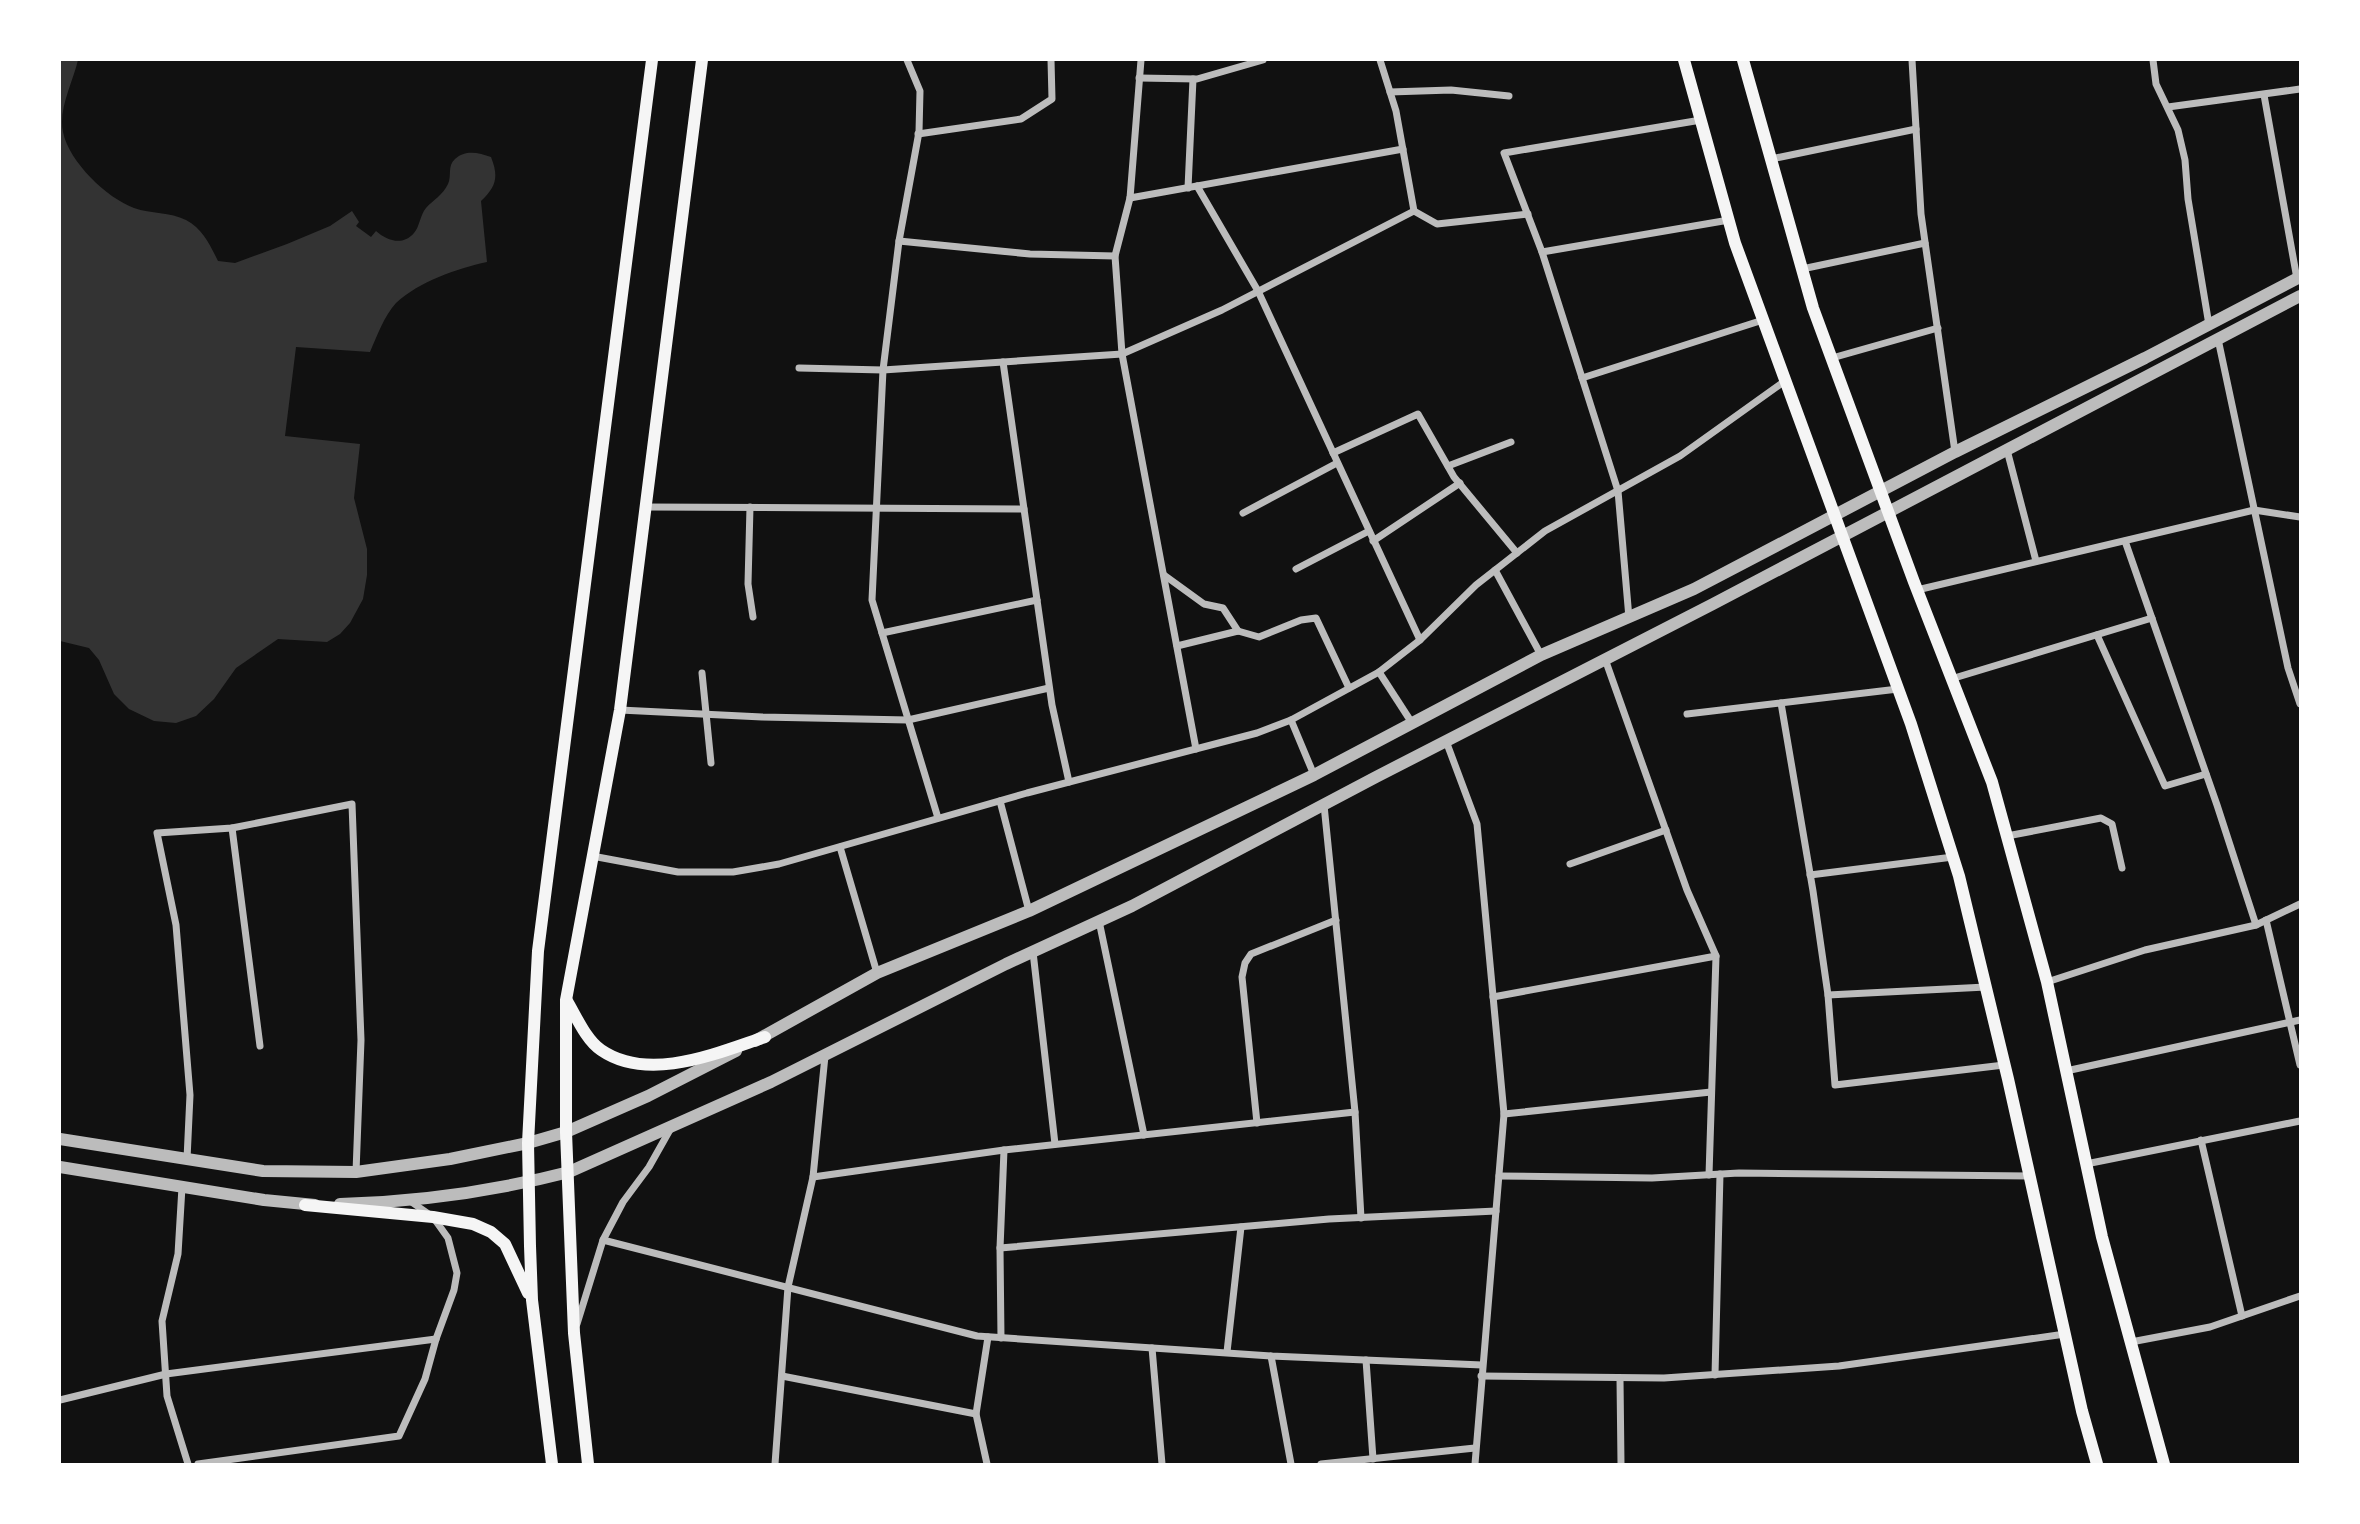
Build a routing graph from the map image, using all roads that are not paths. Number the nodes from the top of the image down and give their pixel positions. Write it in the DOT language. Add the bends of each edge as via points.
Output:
graph roads {
  1 [pos="652,60"];
  2 [pos="702,60"];
  3 [pos="907,60"];
  4 [pos="1051,60"];
  5 [pos="1141,60"];
  6 [pos="1263,60"];
  7 [pos="1380,60"];
  8 [pos="1684,60"];
  9 [pos="1743,60"];
  10 [pos="1912,60"];
  11 [pos="2153,60"];
  12 [pos="1139,78"];
  13 [pos="1193,79"];
  14 [pos="2301,89"];
  15 [pos="1390,92"];
  16 [pos="2264,94"];
  17 [pos="1509,96"];
  18 [pos="2168,107"];
  19 [pos="1701,120"];
  20 [pos="1916,129"];
  21 [pos="918,134"];
  22 [pos="1403,149"];
  23 [pos="1771,159"];
  24 [pos="1197,186"];
  25 [pos="1188,188"];
  26 [pos="1130,198"];
  27 [pos="1414,211"];
  28 [pos="1528,214"];
  29 [pos="1729,220"];
  30 [pos="898,241"];
  31 [pos="1926,243"];
  32 [pos="1542,252"];
  33 [pos="1115,256"];
  34 [pos="1802,269"];
  35 [pos="2299,278"];
  36 [pos="1258,291"];
  37 [pos="2301,296"];
  38 [pos="1763,320"];
  39 [pos="2209,325"];
  40 [pos="1938,328"];
  41 [pos="2218,339"];
  42 [pos="1122,354"];
  43 [pos="1832,358"];
  44 [pos="1003,362"];
  45 [pos="799,368"];
  46 [pos="883,370"];
  47 [pos="1582,379"];
  48 [pos="1785,381"];
  49 [pos="1511,442"];
  50 [pos="2007,450"];
  51 [pos="1955,452"];
  52 [pos="1333,453"];
  53 [pos="1337,463"];
  54 [pos="1448,467"];
  55 [pos="1460,483"];
  56 [pos="1618,491"];
  57 [pos="1880,491"];
  58 [pos="646,506"];
  59 [pos="750,507"];
  60 [pos="877,508"];
  61 [pos="1024,509"];
  62 [pos="2254,510"];
  63 [pos="1888,512"];
  64 [pos="1243,513"];
  65 [pos="1834,515"];
  66 [pos="2301,517"];
  67 [pos="1369,531"];
  68 [pos="1842,536"];
  69 [pos="1373,541"];
  70 [pos="2125,541"];
  71 [pos="1517,553"];
  72 [pos="2036,561"];
  73 [pos="1296,569"];
  74 [pos="1495,570"];
  75 [pos="1164,575"];
  76 [pos="1917,590"];
  77 [pos="1037,600"];
  78 [pos="753,617"];
  79 [pos="1629,618"];
  80 [pos="2152,618"];
  81 [pos="1238,631"];
  82 [pos="882,633"];
  83 [pos="2097,635"];
  84 [pos="1420,640"];
  85 [pos="1177,646"];
  86 [pos="1541,655"];
  87 [pos="1605,659"];
  88 [pos="1379,672"];
  89 [pos="702,673"];
  90 [pos="1951,679"];
  91 [pos="1049,688"];
  92 [pos="1349,688"];
  93 [pos="1898,689"];
  94 [pos="1781,703"];
  95 [pos="2301,704"];
  96 [pos="620,710"];
  97 [pos="708,714"];
  98 [pos="1687,714"];
  99 [pos="908,720"];
  100 [pos="1291,720"];
  101 [pos="1412,723"];
  102 [pos="1446,741"];
  103 [pos="1196,749"];
  104 [pos="711,763"];
  105 [pos="2206,774"];
  106 [pos="1314,775"];
  107 [pos="1069,782"];
  108 [pos="1000,801"];
  109 [pos="1324,804"];
  110 [pos="939,818"];
  111 [pos="232,828"];
  112 [pos="1666,830"];
  113 [pos="2007,836"];
  114 [pos="840,847"];
  115 [pos="592,856"];
  116 [pos="1953,857"];
  117 [pos="1570,864"];
  118 [pos="2122,869"];
  119 [pos="1810,876"];
  120 [pos="2301,904"];
  121 [pos="1029,911"];
  122 [pos="1336,920"];
  123 [pos="2266,920"];
  124 [pos="1099,921"];
  125 [pos="2256,925"];
  126 [pos="1033,951"];
  127 [pos="1716,956"];
  128 [pos="877,973"];
  129 [pos="2047,982"];
  130 [pos="1986,987"];
  131 [pos="1828,995"];
  132 [pos="1493,997"];
  133 [pos="566,1000"];
  134 [pos="2301,1020"];
  135 [pos="2292,1022"];
  136 [pos="765,1037"];
  137 [pos="260,1046"];
  138 [pos="825,1055"];
  139 [pos="2004,1065"];
  140 [pos="2301,1065"];
  141 [pos="2066,1071"];
  142 [pos="1711,1091"];
  143 [pos="1355,1112"];
  144 [pos="1504,1114"];
  145 [pos="2301,1121"];
  146 [pos="1257,1123"];
  147 [pos="672,1127"];
  148 [pos="566,1132"];
  149 [pos="1144,1135"];
  150 [pos="60,1139"];
  151 [pos="2201,1140"];
  152 [pos="528,1143"];
  153 [pos="1055,1144"];
  154 [pos="1004,1150"];
  155 [pos="187,1159"];
  156 [pos="2086,1164"];
  157 [pos="60,1167"];
  158 [pos="356,1172"];
  159 [pos="569,1172"];
  160 [pos="1720,1174"];
  161 [pos="1709,1175"];
  162 [pos="2029,1175"];
  163 [pos="1499,1176"];
  164 [pos="813,1177"];
  165 [pos="529,1181"];
  166 [pos="182,1187"];
  167 [pos="410,1201"];
  168 [pos="305,1205"];
  169 [pos="1496,1211"];
  170 [pos="433,1217"];
  171 [pos="1361,1218"];
  172 [pos="1241,1227"];
  173 [pos="603,1240"];
  174 [pos="1000,1248"];
  175 [pos="788,1287"];
  176 [pos="2301,1296"];
  177 [pos="532,1300"];
  178 [pos="2242,1316"];
  179 [pos="574,1333"];
  180 [pos="2065,1334"];
  181 [pos="988,1337"];
  182 [pos="1001,1338"];
  183 [pos="436,1339"];
  184 [pos="2131,1342"];
  185 [pos="1152,1348"];
  186 [pos="1227,1352"];
  187 [pos="1270,1356"];
  188 [pos="1366,1360"];
  189 [pos="1482,1366"];
  190 [pos="166,1374"];
  191 [pos="1715,1375"];
  192 [pos="782,1376"];
  193 [pos="1481,1376"];
  194 [pos="1620,1379"];
  195 [pos="60,1400"];
  196 [pos="976,1414"];
  197 [pos="1475,1448"];
  198 [pos="1373,1459"];
  199 [pos="188,1465"];
  200 [pos="198,1465"];
  201 [pos="552,1465"];
  202 [pos="588,1465"];
  203 [pos="775,1465"];
  204 [pos="987,1465"];
  205 [pos="1161,1465"];
  206 [pos="1292,1465"];
  207 [pos="1321,1465"];
  208 [pos="1475,1465"];
  209 [pos="1621,1465"];
  210 [pos="2097,1465"];
  211 [pos="2164,1465"];
  1 -- 152 [label="main road" via="538,951"];
  2 -- 58 [label="main road"];
  3 -- 21 [label="street" via="920,91"];
  4 -- 21 [label="street" via="1052,99 1021,119"];
  5 -- 12 [label="street"];
  6 -- 13 [label="street"];
  7 -- 15 [label="street"];
  8 -- 19 [label="main road"];
  9 -- 23 [label="main road"];
  10 -- 20 [label="street"];
  11 -- 18 [label="street" via="2156,84"];
  12 -- 13 [label="street"];
  12 -- 26 [label="street"];
  13 -- 25 [label="street"];
  14 -- 16 [label="street"];
  15 -- 17 [label="street" via="1451,90"];
  15 -- 22 [label="street"];
  16 -- 18 [label="street"];
  16 -- 35 [label="street"];
  18 -- 39 [label="street" via="2185,160"];
  19 -- 28 [label="street" via="1504,153"];
  19 -- 29 [label="main road"];
  20 -- 23 [label="street"];
  20 -- 31 [label="street"];
  21 -- 30 [label="street"];
  22 -- 24 [label="street"];
  22 -- 27 [label="street"];
  23 -- 34 [label="main road"];
  24 -- 25 [label="street"];
  24 -- 36 [label="street"];
  25 -- 26 [label="street"];
  26 -- 33 [label="street"];
  27 -- 28 [label="street" via="1437,224"];
  27 -- 36 [label="street"];
  28 -- 32 [label="street"];
  29 -- 32 [label="street"];
  29 -- 38 [label="main road"];
  30 -- 33 [label="street" via="1030,254"];
  30 -- 46 [label="street"];
  31 -- 34 [label="street"];
  31 -- 40 [label="street"];
  32 -- 47 [label="street"];
  33 -- 42 [label="street"];
  34 -- 43 [label="main road"];
  35 -- 39 [label="street"];
  36 -- 42 [label="street"];
  36 -- 52 [label="street"];
  37 -- 41 [label="street"];
  38 -- 47 [label="street"];
  38 -- 48 [label="main road"];
  39 -- 51 [label="street"];
  40 -- 43 [label="street"];
  40 -- 51 [label="street"];
  41 -- 50 [label="street"];
  41 -- 62 [label="street"];
  42 -- 44 [label="street"];
  42 -- 75 [label="street"];
  43 -- 57 [label="main road"];
  44 -- 46 [label="street"];
  44 -- 61 [label="street"];
  45 -- 46 [label="street"];
  46 -- 60 [label="street"];
  47 -- 56 [label="street"];
  48 -- 56 [label="street" via="1680,456"];
  48 -- 65 [label="main road"];
  49 -- 54 [label="street"];
  50 -- 63 [label="street"];
  50 -- 72 [label="street"];
  51 -- 57 [label="street"];
  52 -- 53 [label="street"];
  52 -- 54 [label="street" via="1418,414"];
  53 -- 64 [label="street"];
  53 -- 67 [label="street"];
  54 -- 55 [label="street"];
  55 -- 69 [label="street"];
  55 -- 71 [label="street"];
  56 -- 71 [label="street" via="1545,531"];
  56 -- 79 [label="street"];
  57 -- 63 [label="main road"];
  57 -- 65 [label="street"];
  58 -- 59 [label="street"];
  58 -- 96 [label="main road"];
  59 -- 60 [label="street"];
  59 -- 78 [label="street" via="748,584"];
  60 -- 61 [label="street"];
  60 -- 82 [label="street" via="872,600"];
  61 -- 77 [label="street"];
  62 -- 66 [label="street"];
  62 -- 70 [label="street"];
  62 -- 95 [label="street" via="2288,668"];
  63 -- 68 [label="street"];
  63 -- 76 [label="main road"];
  65 -- 68 [label="main road"];
  65 -- 79 [label="street"];
  67 -- 69 [label="street"];
  67 -- 73 [label="street"];
  68 -- 87 [label="street"];
  68 -- 93 [label="main road"];
  69 -- 84 [label="street"];
  70 -- 72 [label="street"];
  70 -- 80 [label="street"];
  71 -- 74 [label="street"];
  72 -- 76 [label="street"];
  74 -- 84 [label="street"];
  74 -- 86 [label="street"];
  75 -- 81 [label="street" via="1204,604 1223,608"];
  75 -- 85 [label="street"];
  76 -- 90 [label="main road"];
  77 -- 82 [label="street"];
  77 -- 91 [label="street"];
  79 -- 86 [label="street"];
  80 -- 83 [label="street"];
  80 -- 105 [label="street"];
  81 -- 85 [label="street"];
  81 -- 92 [label="street" via="1259,637 1316,618"];
  82 -- 99 [label="street"];
  83 -- 90 [label="street"];
  83 -- 105 [label="street" via="2165,786"];
  84 -- 88 [label="street"];
  85 -- 103 [label="street"];
  86 -- 101 [label="street"];
  87 -- 102 [label="street"];
  87 -- 112 [label="street"];
  88 -- 92 [label="street"];
  88 -- 101 [label="street"];
  89 -- 97 [label="street"];
  90 -- 113 [label="main road" via="1992,782"];
  91 -- 99 [label="street"];
  91 -- 107 [label="street"];
  92 -- 100 [label="street"];
  93 -- 94 [label="street"];
  93 -- 116 [label="main road"];
  94 -- 98 [label="street"];
  94 -- 119 [label="street"];
  96 -- 97 [label="street"];
  96 -- 115 [label="main road"];
  97 -- 99 [label="street"];
  97 -- 104 [label="street"];
  99 -- 110 [label="street"];
  100 -- 103 [label="street"];
  100 -- 106 [label="street"];
  101 -- 106 [label="street"];
  102 -- 109 [label="street"];
  102 -- 132 [label="street" via="1477,824"];
  103 -- 107 [label="street"];
  105 -- 125 [label="street"];
  106 -- 121 [label="street"];
  107 -- 108 [label="street"];
  108 -- 110 [label="street"];
  108 -- 121 [label="street"];
  109 -- 122 [label="street"];
  109 -- 124 [label="street"];
  110 -- 114 [label="street"];
  111 -- 137 [label="street"];
  111 -- 155 [label="street" via="156,833 176,925 190,1096"];
  111 -- 158 [label="street" via="352,804 361,1040"];
  112 -- 117 [label="street"];
  112 -- 127 [label="street"];
  113 -- 118 [label="street" via="2101,818 2112,824"];
  113 -- 129 [label="main road"];
  114 -- 115 [label="street" via="733,872 678,872"];
  114 -- 128 [label="street"];
  115 -- 133 [label="main road"];
  116 -- 119 [label="street"];
  116 -- 130 [label="main road"];
  119 -- 131 [label="street"];
  120 -- 123 [label="street"];
  121 -- 128 [label="street"];
  122 -- 143 [label="street"];
  122 -- 146 [label="street" via="1251,954 1245,963 1242,977"];
  123 -- 125 [label="street"];
  123 -- 135 [label="street"];
  124 -- 126 [label="street"];
  124 -- 149 [label="street"];
  125 -- 129 [label="street" via="2145,950"];
  126 -- 138 [label="street"];
  126 -- 153 [label="street"];
  127 -- 132 [label="street"];
  127 -- 142 [label="street"];
  128 -- 136 [label="street"];
  129 -- 141 [label="main road"];
  130 -- 131 [label="street"];
  130 -- 139 [label="main road"];
  131 -- 139 [label="street" via="1835,1085"];
  132 -- 144 [label="street"];
  133 -- 136 [label="main road" via="601,1050 631,1062 667,1065"];
  133 -- 148 [label="main road"];
  134 -- 135 [label="street"];
  135 -- 140 [label="street"];
  135 -- 141 [label="street"];
  136 -- 148 [label="street"];
  138 -- 147 [label="street"];
  138 -- 164 [label="street"];
  139 -- 162 [label="main road"];
  141 -- 156 [label="main road"];
  142 -- 144 [label="street"];
  142 -- 161 [label="street"];
  143 -- 146 [label="street"];
  143 -- 171 [label="street"];
  144 -- 163 [label="street"];
  145 -- 151 [label="street"];
  146 -- 149 [label="street"];
  147 -- 159 [label="street"];
  147 -- 173 [label="street"];
  148 -- 152 [label="street"];
  148 -- 159 [label="main road"];
  149 -- 153 [label="street"];
  150 -- 155 [label="street"];
  151 -- 156 [label="street"];
  151 -- 178 [label="street"];
  152 -- 158 [label="street"];
  152 -- 165 [label="main road"];
  153 -- 154 [label="street"];
  154 -- 164 [label="street"];
  154 -- 174 [label="street"];
  155 -- 158 [label="street" via="263,1171"];
  156 -- 184 [label="main road"];
  157 -- 166 [label="street"];
  159 -- 165 [label="street"];
  159 -- 179 [label="main road"];
  160 -- 161 [label="street"];
  160 -- 162 [label="street"];
  160 -- 191 [label="street"];
  161 -- 163 [label="street"];
  162 -- 180 [label="main road"];
  163 -- 169 [label="street"];
  164 -- 175 [label="street"];
  165 -- 167 [label="street"];
  165 -- 177 [label="main road"];
  166 -- 168 [label="street"];
  166 -- 190 [label="street" via="178,1254 162,1321"];
  167 -- 168 [label="street"];
  167 -- 170 [label="street"];
  168 -- 170 [label="main road"];
  169 -- 171 [label="street"];
  169 -- 189 [label="street"];
  170 -- 177 [label="main road" via="491,1232 505,1244"];
  170 -- 183 [label="street" via="447,1238 457,1273"];
  171 -- 172 [label="street"];
  172 -- 174 [label="street"];
  172 -- 186 [label="street"];
  173 -- 175 [label="street"];
  173 -- 179 [label="street"];
  174 -- 182 [label="street"];
  175 -- 181 [label="street"];
  175 -- 192 [label="street"];
  176 -- 178 [label="street"];
  177 -- 201 [label="main road"];
  178 -- 184 [label="street"];
  179 -- 202 [label="main road"];
  180 -- 191 [label="street" via="1839,1366"];
  180 -- 210 [label="main road"];
  181 -- 182 [label="street"];
  181 -- 196 [label="street"];
  182 -- 185 [label="street"];
  183 -- 190 [label="street"];
  183 -- 200 [label="street" via="425,1379 399,1436"];
  184 -- 211 [label="main road"];
  185 -- 186 [label="street"];
  185 -- 205 [label="street"];
  186 -- 187 [label="street"];
  187 -- 188 [label="street"];
  187 -- 206 [label="street"];
  188 -- 189 [label="street"];
  188 -- 198 [label="street"];
  189 -- 193 [label="street"];
  190 -- 195 [label="street"];
  190 -- 199 [label="street" via="167,1396"];
  191 -- 194 [label="street"];
  192 -- 196 [label="street"];
  192 -- 203 [label="street"];
  193 -- 194 [label="street"];
  193 -- 197 [label="street"];
  194 -- 209 [label="street"];
  196 -- 204 [label="street"];
  197 -- 198 [label="street"];
  197 -- 208 [label="street"];
  198 -- 207 [label="street"];
}
